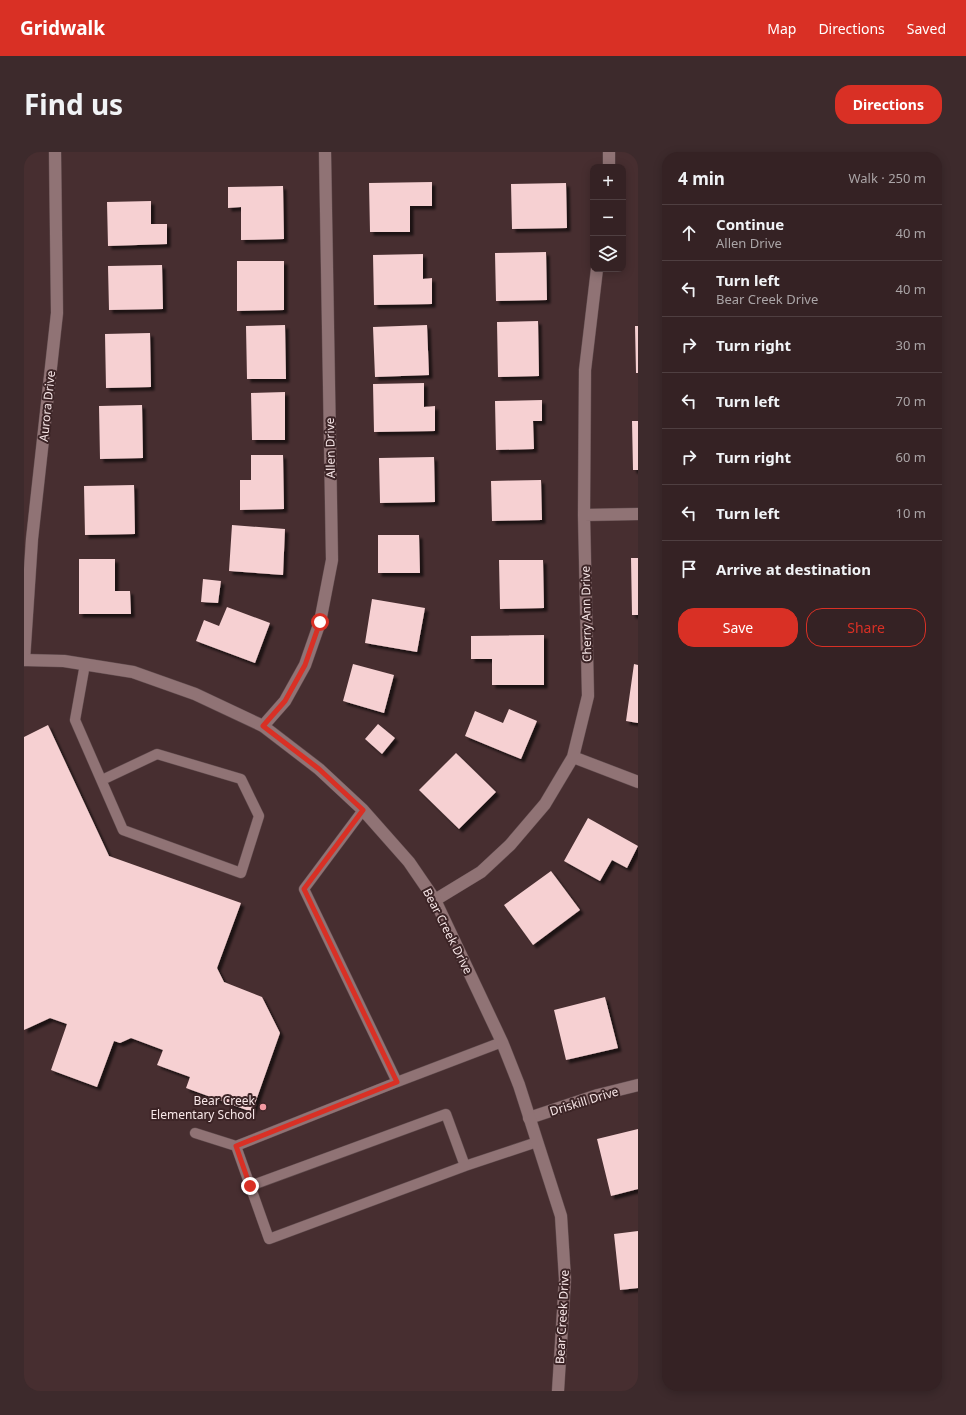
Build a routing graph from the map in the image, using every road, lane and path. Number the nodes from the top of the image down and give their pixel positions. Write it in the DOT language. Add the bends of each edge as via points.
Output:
graph roads {
  1 [pos="55,152"];
  2 [pos="325,152"];
  3 [pos="609,152"];
  4 [pos="609,164"];
  5 [pos="597,272"];
  6 [pos="638,514"];
  7 [pos="584,515"];
  8 [pos="24,660"];
  9 [pos="85,664"];
  10 [pos="263,726"];
  11 [pos="573,757"];
  12 [pos="102,780"];
  13 [pos="638,782"];
  14 [pos="363,810"];
  15 [pos="435,900"];
  16 [pos="502,1042"];
  17 [pos="397,1082"];
  18 [pos="638,1085"];
  19 [pos="529,1118"];
  20 [pos="195,1133"];
  21 [pos="537,1142"];
  22 [pos="236,1146"];
  23 [pos="465,1166"];
  24 [pos="250,1186"];
  25 [pos="558,1391"];
  1 -- 8 [label="street, Aurora Drive" via="57,313 32,539"];
  2 -- 10 [label="street, Allen Drive" via="332,560 320,622 305,665 285,701"];
  3 -- 4 [label="street"];
  5 -- 7 [label="street, Cherry Ann Drive" via="585,370"];
  6 -- 7 [label="street"];
  7 -- 11 [label="street, Cherry Ann Drive" via="588,696"];
  8 -- 9 [label="street, Bear Creek Drive"];
  9 -- 10 [label="street, Bear Creek Drive" via="133,672 195,694"];
  9 -- 12 [label="lane" via="76,720"];
  10 -- 14 [label="street, Bear Creek Drive" via="319,769"];
  11 -- 13 [label="street"];
  11 -- 15 [label="street, Cherry Ann Drive" via="545,804 510,845 481,872"];
  12 -- 12 [label="lane" via="123,830 241,873 259,816 241,779 157,754"];
  14 -- 15 [label="street, Bear Creek Drive" via="409,862"];
  14 -- 17 [label="lane" via="304,889"];
  15 -- 16 [label="street, Bear Creek Drive"];
  16 -- 17 [label="lane"];
  16 -- 19 [label="street, Bear Creek Drive"];
  17 -- 22 [label="lane"];
  18 -- 19 [label="street, Driskill Drive" via="598,1095"];
  19 -- 21 [label="street, Bear Creek Drive"];
  20 -- 22 [label="lane"];
  21 -- 23 [label="lane"];
  21 -- 25 [label="street, Bear Creek Drive" via="561,1216 565,1279"];
  22 -- 24 [label="lane"];
  23 -- 24 [label="lane" via="446,1114"];
  23 -- 24 [label="lane" via="269,1239"];
}
